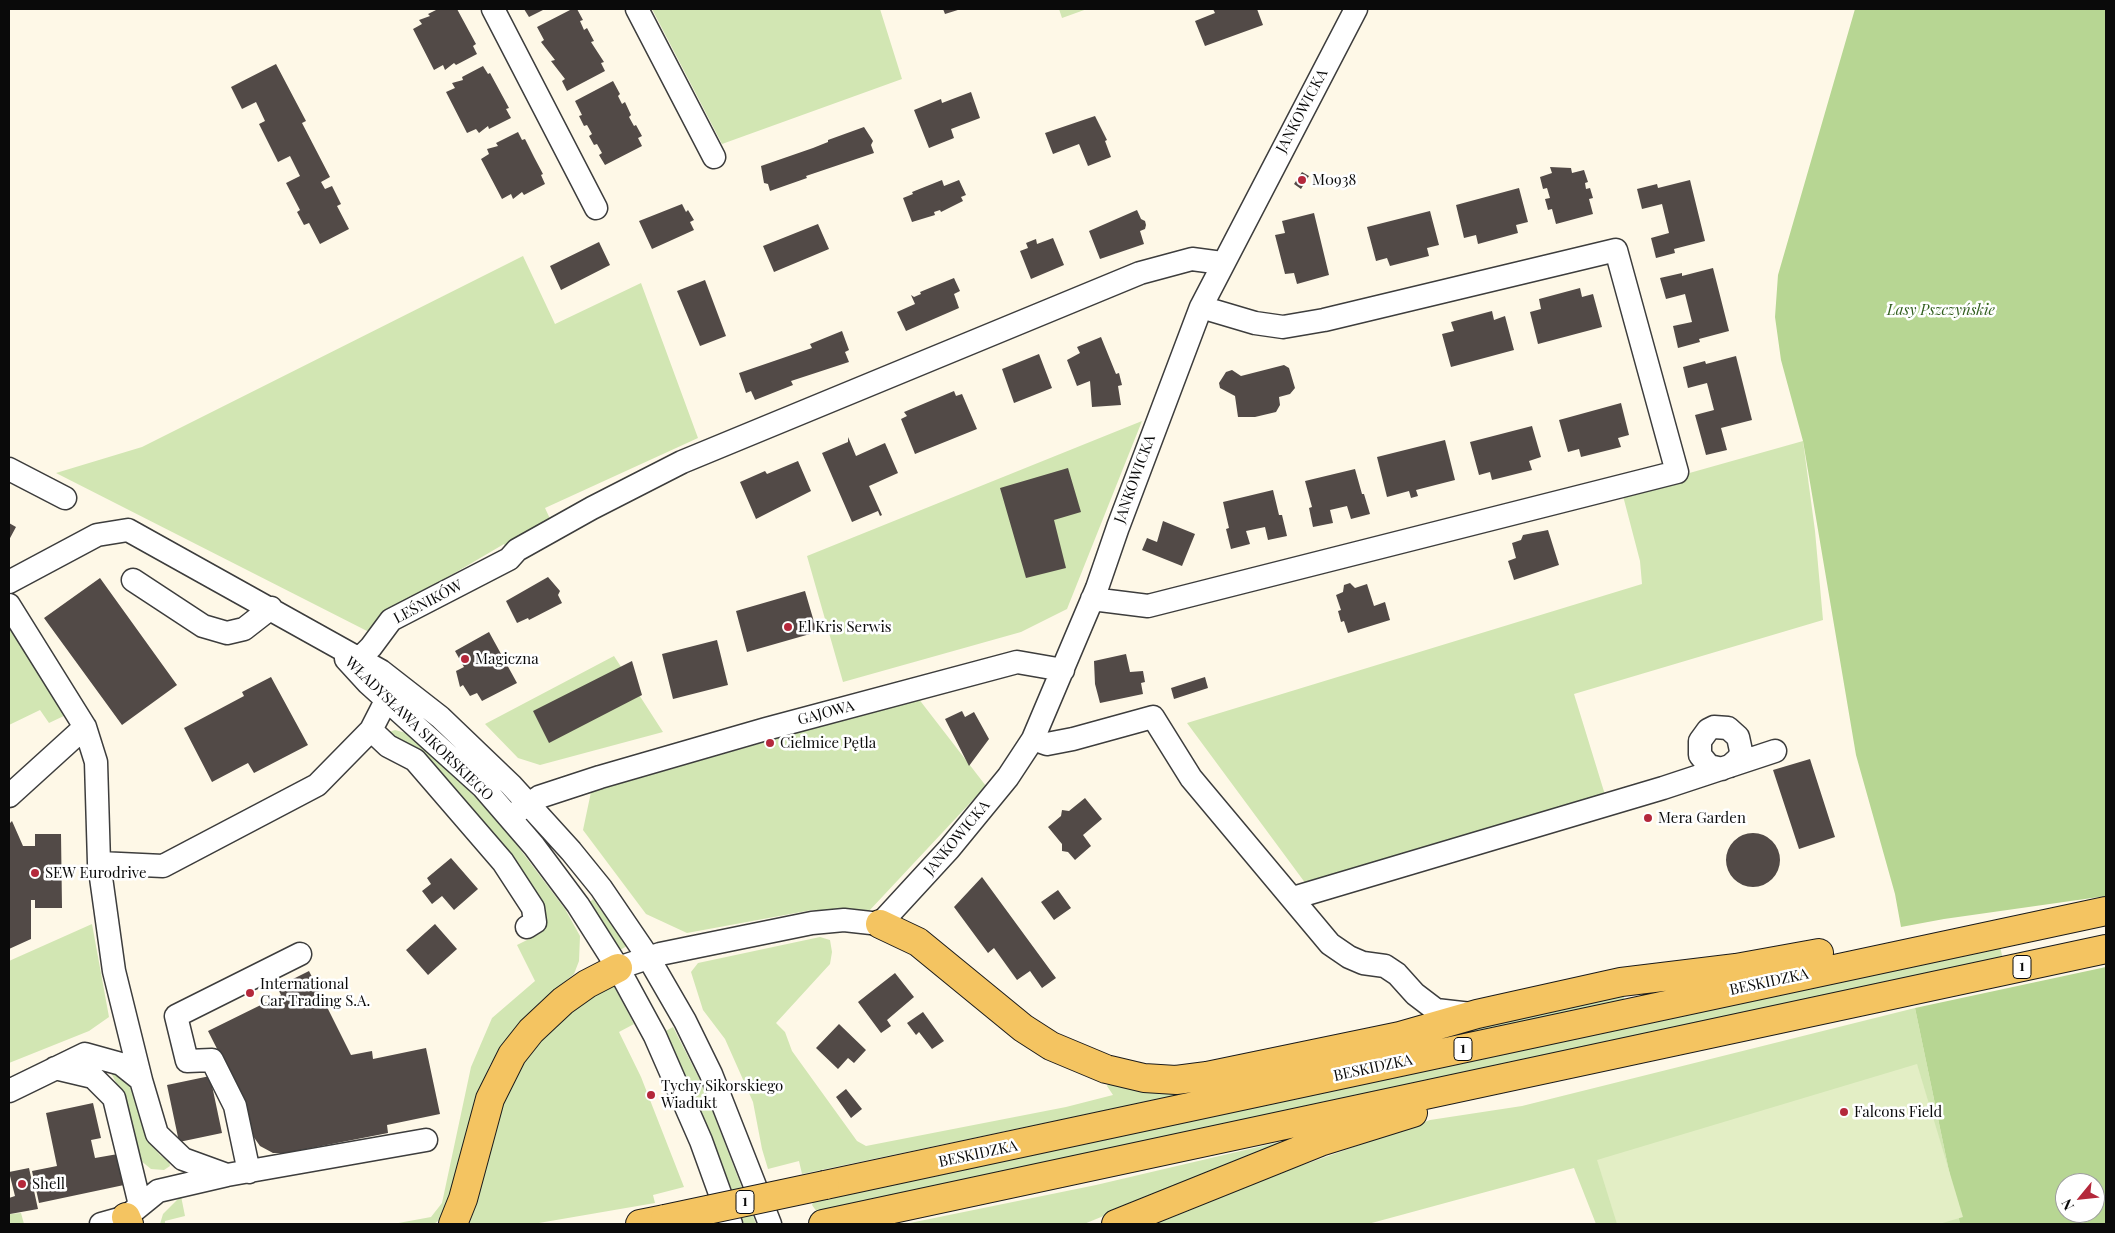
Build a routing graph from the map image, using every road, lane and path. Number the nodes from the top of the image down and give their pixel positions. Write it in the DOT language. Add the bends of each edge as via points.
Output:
graph roads {
  1 [pos="493,9"];
  2 [pos="637,9"];
  3 [pos="1356,9"];
  4 [pos="714,157"];
  5 [pos="596,208"];
  6 [pos="1222,263"];
  7 [pos="1201,307"];
  8 [pos="9,469"];
  9 [pos="65,498"];
  10 [pos="133,580"];
  11 [pos="9,582"];
  12 [pos="1092,600"];
  13 [pos="9,605"];
  14 [pos="271,608"];
  15 [pos="333,645"];
  16 [pos="359,659"];
  17 [pos="1063,670"];
  18 [pos="391,690"];
  19 [pos="85,726"];
  20 [pos="372,730"];
  21 [pos="1034,739"];
  22 [pos="1775,751"];
  23 [pos="9,796"];
  24 [pos="528,804"];
  25 [pos="511,818"];
  26 [pos="99,863"];
  27 [pos="1293,898"];
  28 [pos="2106,911"];
  29 [pos="880,924"];
  30 [pos="527,927"];
  31 [pos="1981,937"];
  32 [pos="2106,949"];
  33 [pos="300,954"];
  34 [pos="648,957"];
  35 [pos="618,968"];
  36 [pos="1476,1014"];
  37 [pos="55,1068"];
  38 [pos="1516,1076"];
  39 [pos="140,1080"];
  40 [pos="9,1091"];
  41 [pos="426,1140"];
  42 [pos="238,1173"];
  43 [pos="124,1218"];
  44 [pos="652,1222"];
  45 [pos="830,1223"];
  46 [pos="453,1224"];
  47 [pos="731,1224"];
  48 [pos="770,1224"];
  49 [pos="1116,1224"];
  1 -- 5 [label="street"];
  2 -- 4 [label="street"];
  3 -- 6 [label="street, JANKOWICKA"];
  6 -- 7 [label="street, JANKOWICKA"];
  6 -- 16 [label="street, LEŚNIKÓW" via="1192,259 1140,273 682,462 592,508 518,550 509,559 391,620"];
  7 -- 12 [label="street, JANKOWICKA"];
  7 -- 12 [label="street" via="1255,323 1283,327 1616,250 1677,472 1148,606"];
  8 -- 9 [label="street"];
  10 -- 14 [label="street" via="203,626 227,633 244,629"];
  11 -- 14 [label="street" via="97,535 128,530"];
  12 -- 17 [label="street, JANKOWICKA"];
  13 -- 19 [label="street"];
  14 -- 15 [label="street"];
  15 -- 16 [label="street, WŁADYSŁAWA SIKORSKIEGO"];
  15 -- 18 [label="street, WŁADYSŁAWA SIKORSKIEGO"];
  16 -- 18 [label="street, WŁADYSŁAWA SIKORSKIEGO"];
  17 -- 21 [label="street, JANKOWICKA"];
  17 -- 24 [label="street, GAJOWA" via="1017,662 729,740 576,785"];
  18 -- 20 [label="street"];
  18 -- 24 [label="street, WŁADYSŁAWA SIKORSKIEGO" via="440,718"];
  18 -- 25 [label="street, WŁADYSŁAWA SIKORSKIEGO"];
  19 -- 23 [label="street"];
  19 -- 26 [label="street" via="96,762"];
  20 -- 26 [label="street" via="317,785 163,866"];
  20 -- 30 [label="street" via="388,746 415,760 503,862 533,908 535,922"];
  21 -- 27 [label="street" via="1047,744 1064,741 1153,718 1191,778"];
  21 -- 29 [label="street, JANKOWICKA" via="973,820"];
  22 -- 27 [label="street" via="1654,791"];
  24 -- 25 [label="street, GAJOWA"];
  24 -- 34 [label="street, WŁADYSŁAWA SIKORSKIEGO" via="586,869"];
  25 -- 35 [label="street, WŁADYSŁAWA SIKORSKIEGO" via="567,890"];
  26 -- 39 [label="street" via="114,971"];
  27 -- 36 [label="street" via="1330,944 1348,957 1385,966 1436,1010"];
  28 -- 31 [label="main road, BESKIDZKA / 1"];
  29 -- 34 [label="street" via="844,920 818,922"];
  29 -- 36 [label="main road" via="918,942 1023,1028 1051,1046 1089,1063 1144,1078 1176,1080 1207,1076 1400,1036"];
  31 -- 36 [label="main road" via="1862,945 1736,968 1621,982"];
  31 -- 44 [label="main road, BESKIDZKA / 1, bridge"];
  32 -- 38 [label="main road, 1"];
  33 -- 42 [label="street" via="176,1016 187,1061 212,1060 235,1106"];
  34 -- 35 [label="street"];
  34 -- 48 [label="street, WŁADYSŁAWA SIKORSKIEGO" via="688,1026 711,1074"];
  35 -- 46 [label="main road" via="563,1001 531,1031 512,1055 490,1099"];
  35 -- 47 [label="street, WŁADYSŁAWA SIKORSKIEGO" via="674,1078"];
  37 -- 39 [label="street" via="85,1054 121,1064"];
  37 -- 40 [label="street"];
  37 -- 43 [label="street" via="93,1077 114,1098"];
  38 -- 45 [label="main road, 1"];
  38 -- 49 [label="main road" via="1434,1107 1320,1142"];
  39 -- 42 [label="street" via="157,1134 183,1159"];
  41 -- 42 [label="street"];
  42 -- 43 [label="street" via="158,1191"];
}
